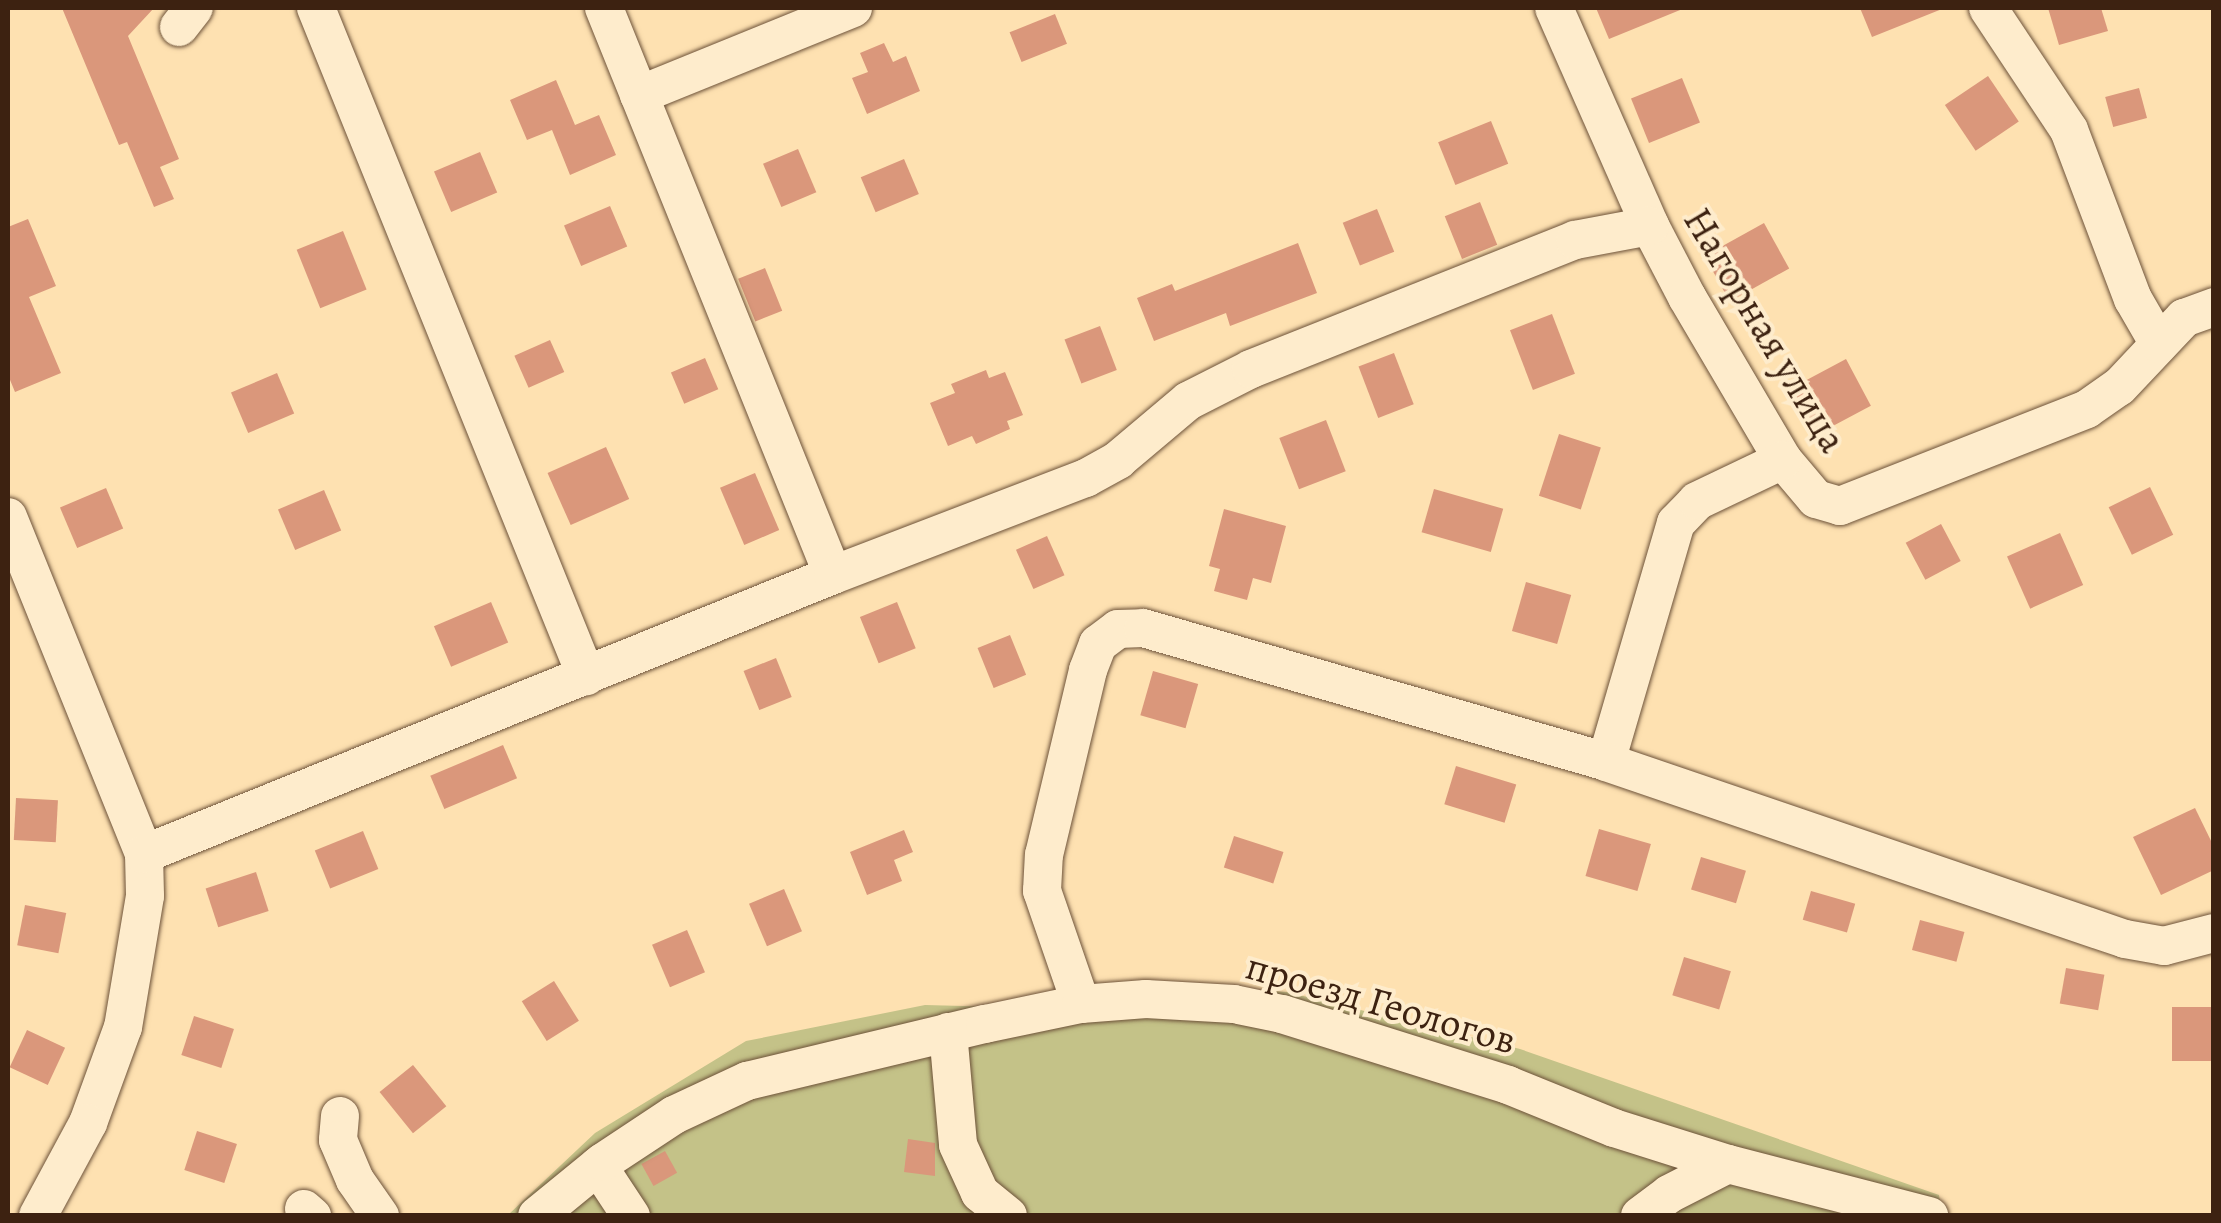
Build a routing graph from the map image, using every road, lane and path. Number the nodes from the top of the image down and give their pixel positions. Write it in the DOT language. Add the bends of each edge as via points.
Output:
graph roads {
  1 [pos="316,8"];
  2 [pos="604,8"];
  3 [pos="853,8"];
  4 [pos="1554,8"];
  5 [pos="1988,8"];
  6 [pos="639,95"];
  7 [pos="1650,226"];
  8 [pos="2214,307"];
  9 [pos="2159,344"];
  10 [pos="1782,460"];
  11 [pos="8,517"];
  12 [pos="834,575"];
  13 [pos="586,676"];
  14 [pos="1606,762"];
  15 [pos="144,854"];
  16 [pos="2214,933"];
  17 [pos="1081,1004"];
  18 [pos="948,1032"];
  19 [pos="340,1116"];
  20 [pos="1728,1164"];
  21 [pos="598,1166"];
  22 [pos="38,1216"];
  23 [pos="380,1216"];
  24 [pos="538,1216"];
  25 [pos="631,1216"];
  26 [pos="1008,1216"];
  27 [pos="1640,1216"];
  28 [pos="1929,1216"];
  1 -- 13 [label="street"];
  2 -- 6 [label="street"];
  3 -- 6 [label="street"];
  4 -- 7 [label="street, Нагорная улица"];
  5 -- 9 [label="street" via="2068,130 2132,299"];
  6 -- 12 [label="street"];
  7 -- 10 [label="street, Нагорная улица"];
  7 -- 12 [label="street" via="1575,240 1216,384 1086,478"];
  8 -- 9 [label="street, Нагорная улица" via="2184,318"];
  9 -- 10 [label="street, Нагорная улица" via="2119,387 2087,409 1840,506 1816,499"];
  10 -- 14 [label="street" via="1697,501 1676,523"];
  11 -- 15 [label="street"];
  12 -- 13 [label="street"];
  13 -- 15 [label="street"];
  14 -- 16 [label="street" via="2125,940 2164,946"];
  14 -- 17 [label="street" via="1144,628 1118,629 1098,644 1088,670 1044,854 1042,892"];
  15 -- 22 [label="street" via="145,896 123,1027 88,1124"];
  17 -- 18 [label="street, проезд Геологов"];
  17 -- 20 [label="street, проезд Геологов" via="1182,999 1282,1014"];
  18 -- 21 [label="street, проезд Геологов" via="747,1082 674,1115"];
  18 -- 26 [label="street" via="958,1145 980,1193"];
  19 -- 23 [label="street" via="338,1140"];
  20 -- 27 [label="street"];
  20 -- 28 [label="street, проезд Геологов"];
  21 -- 24 [label="street, проезд Геологов"];
  21 -- 25 [label="street"];
}
